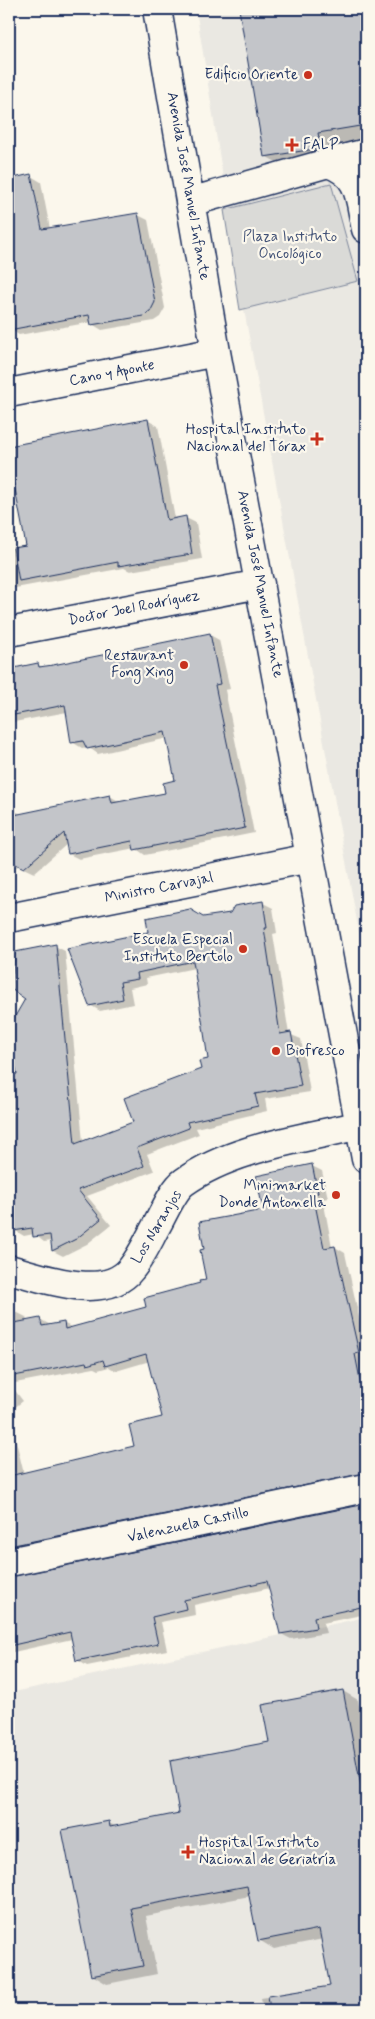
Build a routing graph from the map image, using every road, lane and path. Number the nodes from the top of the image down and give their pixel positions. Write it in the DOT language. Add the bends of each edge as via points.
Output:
graph roads {
  1 [pos="157,9"];
  2 [pos="366,153"];
  3 [pos="328,163"];
  4 [pos="190,202"];
  5 [pos="366,229"];
  6 [pos="216,352"];
  7 [pos="9,393"];
  8 [pos="260,584"];
  9 [pos="9,632"];
  10 [pos="310,858"];
  11 [pos="9,918"];
  12 [pos="360,1125"];
  13 [pos="366,1159"];
  14 [pos="9,1269"];
  15 [pos="366,1488"];
  16 [pos="9,1562"];
  1 -- 4 [label="street, Avenida José Manuel Infante"];
  2 -- 3 [label="street"];
  3 -- 4 [label="street"];
  3 -- 5 [label="street" via="354,179"];
  4 -- 6 [label="street, Avenida José Manuel Infante"];
  6 -- 7 [label="street, Cano y Aponte"];
  6 -- 8 [label="street, Avenida José Manuel Infante"];
  8 -- 9 [label="street, Doctor Joel Rodríguez"];
  8 -- 10 [label="street, Avenida José Manuel Infante"];
  10 -- 11 [label="street, Ministro Carvajal"];
  10 -- 12 [label="street, Avenida José Manuel Infante"];
  12 -- 13 [label="street, Avenida José Manuel Infante"];
  12 -- 14 [label="street, Los Naranjos" via="263,1148 202,1170 181,1184 130,1271 116,1282 92,1286 65,1284"];
  15 -- 16 [label="street, Valenzuela Castillo"];
}
